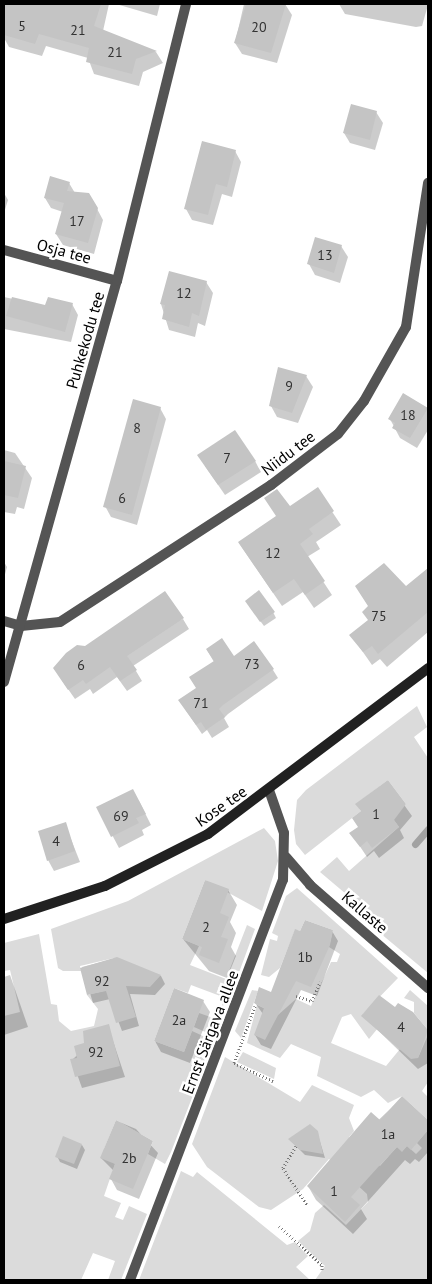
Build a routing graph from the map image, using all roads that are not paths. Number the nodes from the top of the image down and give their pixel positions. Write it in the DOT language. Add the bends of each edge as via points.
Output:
graph roads {
  1 [pos="186,4"];
  2 [pos="428,183"];
  3 [pos="4,250"];
  4 [pos="117,281"];
  5 [pos="4,621"];
  6 [pos="21,626"];
  7 [pos="428,668"];
  8 [pos="4,682"];
  9 [pos="269,790"];
  10 [pos="286,857"];
  11 [pos="4,919"];
  12 [pos="428,988"];
  13 [pos="130,1280"];
  1 -- 4 [label="street, Puhkekodu tee"];
  2 -- 6 [label="street, Niidu tee" via="406,327 364,401 338,434 271,485 60,622"];
  3 -- 4 [label="street, Osja tee"];
  4 -- 6 [label="street, Puhkekodu tee"];
  5 -- 6 [label="street"];
  6 -- 8 [label="street, Puhkekodu tee"];
  7 -- 9 [label="main road, Kose tee"];
  9 -- 10 [label="street, Ernst Särgava allee" via="282,822"];
  9 -- 11 [label="main road, Kose tee" via="208,834 132,875"];
  10 -- 12 [label="street, Kallaste" via="310,885"];
  10 -- 13 [label="street, Ernst Särgava allee" via="283,880"];
}
